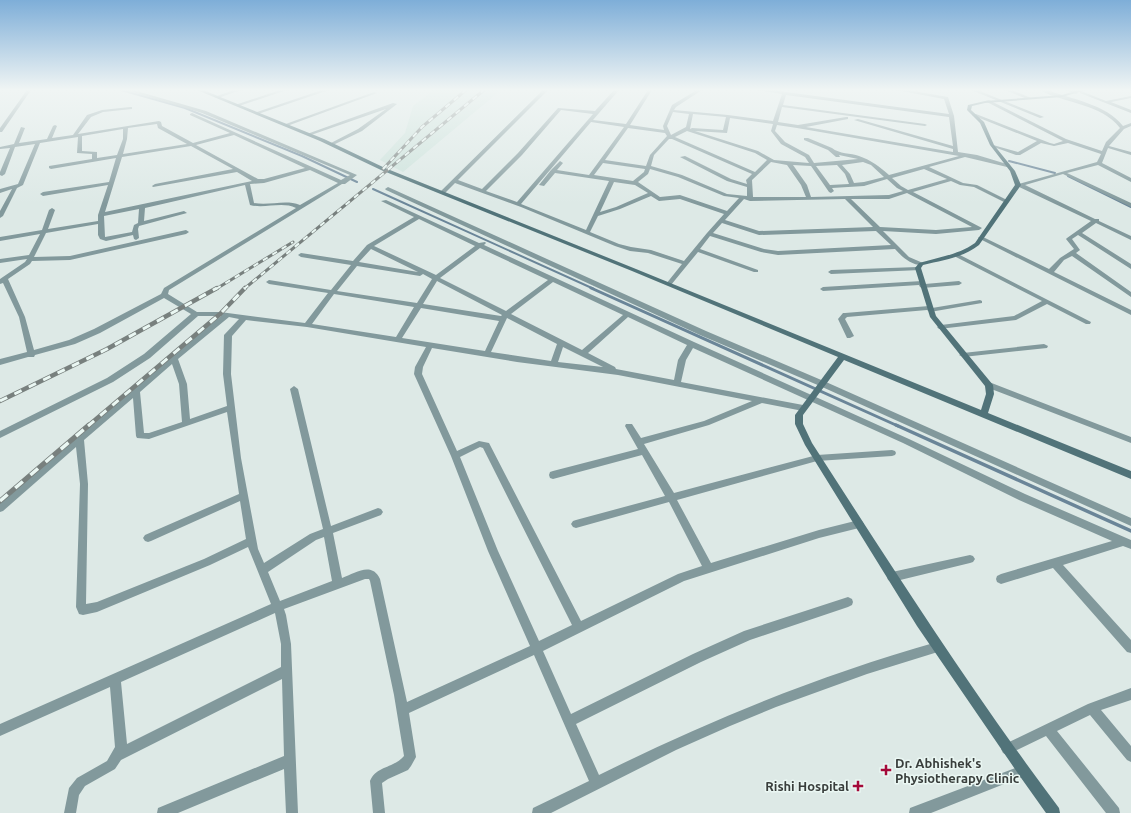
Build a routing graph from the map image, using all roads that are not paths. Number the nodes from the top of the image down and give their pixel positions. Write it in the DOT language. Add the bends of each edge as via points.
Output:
graph roads {
  1 [pos="126,127"];
  2 [pos="23,128"];
  3 [pos="54,128"];
  4 [pos="80,128"];
  5 [pos="121,128"];
  6 [pos="160,128"];
  7 [pos="221,128"];
  8 [pos="241,128"];
  9 [pos="293,128"];
  10 [pos="326,128"];
  11 [pos="363,128"];
  12 [pos="508,128"];
  13 [pos="543,128"];
  14 [pos="584,128"];
  15 [pos="586,128"];
  16 [pos="626,128"];
  17 [pos="640,128"];
  18 [pos="666,128"];
  19 [pos="726,128"];
  20 [pos="774,128"];
  21 [pos="793,128"];
  22 [pos="884,128"];
  23 [pos="953,128"];
  24 [pos="986,128"];
  25 [pos="1007,128"];
  26 [pos="1040,128"];
  27 [pos="1122,128"];
  28 [pos="687,129"];
  29 [pos="668,132"];
  30 [pos="233,134"];
  31 [pos="309,134"];
  32 [pos="80,135"];
  33 [pos="74,136"];
  34 [pos="669,138"];
  35 [pos="806,139"];
  36 [pos="48,141"];
  37 [pos="1041,141"];
  38 [pos="38,142"];
  39 [pos="1067,142"];
  40 [pos="331,144"];
  41 [pos="191,145"];
  42 [pos="15,146"];
  43 [pos="993,146"];
  44 [pos="1106,146"];
  45 [pos="0,148"];
  46 [pos="956,151"];
  47 [pos="834,152"];
  48 [pos="1103,153"];
  49 [pos="1131,154"];
  50 [pos="965,155"];
  51 [pos="120,156"];
  52 [pos="683,157"];
  53 [pos="94,160"];
  54 [pos="770,160"];
  55 [pos="864,160"];
  56 [pos="602,161"];
  57 [pos="788,162"];
  58 [pos="811,163"];
  59 [pos="840,163"];
  60 [pos="1098,163"];
  61 [pos="1007,165"];
  62 [pos="51,167"];
  63 [pos="648,167"];
  64 [pos="925,167"];
  65 [pos="310,168"];
  66 [pos="238,170"];
  67 [pos="553,171"];
  68 [pos="2,174"];
  69 [pos="756,174"];
  70 [pos="1065,174"];
  71 [pos="590,177"];
  72 [pos="888,178"];
  73 [pos="952,179"];
  74 [pos="257,180"];
  75 [pos="1131,180"];
  76 [pos="454,181"];
  77 [pos="612,181"];
  78 [pos="344,182"];
  79 [pos="110,183"];
  80 [pos="247,183"];
  81 [pos="636,183"];
  82 [pos="852,185"];
  83 [pos="1020,185"];
  84 [pos="155,186"];
  85 [pos="748,186"];
  86 [pos="829,187"];
  87 [pos="15,188"];
  88 [pos="388,189"];
  89 [pos="0,191"];
  90 [pos="443,192"];
  91 [pos="482,192"];
  92 [pos="909,192"];
  93 [pos="43,194"];
  94 [pos="651,194"];
  95 [pos="742,198"];
  96 [pos="809,198"];
  97 [pos="836,198"];
  98 [pos="847,198"];
  99 [pos="750,199"];
  100 [pos="384,201"];
  101 [pos="1006,201"];
  102 [pos="520,205"];
  103 [pos="1131,205"];
  104 [pos="142,207"];
  105 [pos="299,207"];
  106 [pos="52,210"];
  107 [pos="184,213"];
  108 [pos="728,213"];
  109 [pos="101,215"];
  110 [pos="596,215"];
  111 [pos="0,216"];
  112 [pos="419,217"];
  113 [pos="1097,220"];
  114 [pos="721,221"];
  115 [pos="101,222"];
  116 [pos="142,223"];
  117 [pos="979,228"];
  118 [pos="878,229"];
  119 [pos="44,232"];
  120 [pos="186,232"];
  121 [pos="985,232"];
  122 [pos="587,233"];
  123 [pos="1079,233"];
  124 [pos="135,234"];
  125 [pos="709,234"];
  126 [pos="491,238"];
  127 [pos="981,238"];
  128 [pos="1131,238"];
  129 [pos="0,239"];
  130 [pos="137,243"];
  131 [pos="482,244"];
  132 [pos="370,246"];
  133 [pos="897,247"];
  134 [pos="697,250"];
  135 [pos="1073,254"];
  136 [pos="302,255"];
  137 [pos="958,256"];
  138 [pos="31,258"];
  139 [pos="0,261"];
  140 [pos="352,264"];
  141 [pos="685,264"];
  142 [pos="919,267"];
  143 [pos="1131,267"];
  144 [pos="756,271"];
  145 [pos="831,272"];
  146 [pos="1050,272"];
  147 [pos="429,275"];
  148 [pos="436,278"];
  149 [pos="554,279"];
  150 [pos="3,281"];
  151 [pos="269,282"];
  152 [pos="959,283"];
  153 [pos="668,284"];
  154 [pos="922,285"];
  155 [pos="823,289"];
  156 [pos="332,293"];
  157 [pos="164,295"];
  158 [pos="1131,295"];
  159 [pos="1047,301"];
  160 [pos="980,302"];
  161 [pos="419,307"];
  162 [pos="930,309"];
  163 [pos="1131,313"];
  164 [pos="196,314"];
  165 [pos="628,314"];
  166 [pos="227,315"];
  167 [pos="504,317"];
  168 [pos="244,318"];
  169 [pos="1088,322"];
  170 [pos="307,325"];
  171 [pos="941,327"];
  172 [pos="850,336"];
  173 [pos="398,339"];
  174 [pos="561,343"];
  175 [pos="691,344"];
  176 [pos="430,345"];
  177 [pos="1044,346"];
  178 [pos="487,354"];
  179 [pos="582,354"];
  180 [pos="31,355"];
  181 [pos="963,355"];
  182 [pos="842,357"];
  183 [pos="174,358"];
  184 [pos="0,362"];
  185 [pos="553,364"];
  186 [pos="618,372"];
  187 [pos="677,384"];
  188 [pos="989,385"];
  189 [pos="294,389"];
  190 [pos="818,390"];
  191 [pos="136,391"];
  192 [pos="762,400"];
  193 [pos="231,408"];
  194 [pos="804,408"];
  195 [pos="984,414"];
  196 [pos="186,423"];
  197 [pos="629,426"];
  198 [pos="0,435"];
  199 [pos="80,440"];
  200 [pos="1131,440"];
  201 [pos="639,442"];
  202 [pos="644,451"];
  203 [pos="892,453"];
  204 [pos="455,456"];
  205 [pos="817,458"];
  206 [pos="553,475"];
  207 [pos="1131,475"];
  208 [pos="243,496"];
  209 [pos="671,497"];
  210 [pos="0,508"];
  211 [pos="378,512"];
  212 [pos="1131,522"];
  213 [pos="576,524"];
  214 [pos="859,524"];
  215 [pos="328,531"];
  216 [pos="148,538"];
  217 [pos="251,541"];
  218 [pos="1127,544"];
  219 [pos="970,559"];
  220 [pos="1055,563"];
  221 [pos="709,569"];
  222 [pos="262,570"];
  223 [pos="892,577"];
  224 [pos="1001,579"];
  225 [pos="338,584"];
  226 [pos="848,602"];
  227 [pos="277,607"];
  228 [pos="580,627"];
  229 [pos="937,647"];
  230 [pos="537,648"];
  231 [pos="1131,648"];
  232 [pos="287,670"];
  233 [pos="115,678"];
  234 [pos="1131,694"];
  235 [pos="1092,708"];
  236 [pos="402,710"];
  237 [pos="569,721"];
  238 [pos="1048,729"];
  239 [pos="0,730"];
  240 [pos="1007,749"];
  241 [pos="118,755"];
  242 [pos="1131,756"];
  243 [pos="290,760"];
  244 [pos="1022,771"];
  245 [pos="596,783"];
  246 [pos="70,813"];
  247 [pos="163,813"];
  248 [pos="292,813"];
  249 [pos="379,813"];
  250 [pos="538,813"];
  251 [pos="915,813"];
  252 [pos="1054,813"];
  253 [pos="1114,813"];
  1 -- 51 [label="street"];
  2 -- 42 [label="street"];
  3 -- 36 [label="street"];
  4 -- 33 [label="street"];
  5 -- 32 [label="street"];
  6 -- 41 [label="street"];
  7 -- 30 [label="street"];
  8 -- 78 [label="street" via="353,175"];
  9 -- 31 [label="street"];
  10 -- 31 [label="street"];
  11 -- 40 [label="street"];
  12 -- 76 [label="street"];
  13 -- 91 [label="street"];
  14 -- 102 [label="street"];
  15 -- 67 [label="street"];
  16 -- 56 [label="street"];
  17 -- 29 [label="street"];
  18 -- 29 [label="street"];
  19 -- 28 [label="street" via="725,132"];
  20 -- 58 [label="street" via="773,131 782,141 806,154"];
  21 -- 46 [label="street"];
  22 -- 46 [label="street"];
  23 -- 46 [label="street"];
  24 -- 43 [label="street"];
  25 -- 37 [label="street"];
  26 -- 39 [label="street"];
  27 -- 44 [label="street"];
  28 -- 34 [label="street"];
  28 -- 54 [label="street" via="757,152"];
  29 -- 34 [label="street"];
  30 -- 41 [label="street"];
  30 -- 65 [label="street"];
  31 -- 40 [label="street"];
  32 -- 33 [label="street"];
  32 -- 53 [label="street" via="79,152 95,153"];
  33 -- 36 [label="street"];
  34 -- 63 [label="street" via="652,155"];
  34 -- 69 [label="street"];
  35 -- 47 [label="street"];
  36 -- 38 [label="street"];
  37 -- 39 [label="street" via="1054,145"];
  37 -- 43 [label="street" via="1018,154"];
  38 -- 42 [label="street"];
  38 -- 87 [label="street" via="21,184"];
  39 -- 48 [label="street"];
  40 -- 90 [label="street" via="383,169"];
  41 -- 51 [label="street"];
  41 -- 66 [label="street"];
  42 -- 45 [label="street"];
  42 -- 68 [label="street"];
  43 -- 61 [label="street"];
  44 -- 48 [label="street"];
  44 -- 49 [label="street"];
  46 -- 50 [label="street"];
  47 -- 55 [label="street"];
  47 -- 59 [label="street"];
  48 -- 60 [label="street"];
  50 -- 61 [label="street"];
  50 -- 64 [label="street"];
  51 -- 53 [label="street"];
  51 -- 79 [label="street"];
  52 -- 85 [label="street" via="729,180"];
  53 -- 62 [label="street"];
  54 -- 57 [label="street"];
  54 -- 69 [label="street"];
  55 -- 59 [label="street"];
  55 -- 72 [label="street" via="877,166"];
  56 -- 63 [label="street"];
  56 -- 71 [label="street"];
  57 -- 58 [label="street"];
  57 -- 96 [label="street" via="804,185"];
  58 -- 59 [label="street"];
  58 -- 86 [label="street"];
  59 -- 82 [label="street"];
  60 -- 70 [label="street"];
  60 -- 75 [label="street"];
  61 -- 83 [label="street"];
  63 -- 81 [label="street"];
  63 -- 95 [label="street" via="680,176 726,195"];
  64 -- 72 [label="street"];
  64 -- 73 [label="street"];
  65 -- 74 [label="street" via="264,181"];
  65 -- 78 [label="street"];
  66 -- 74 [label="street"];
  66 -- 84 [label="street"];
  67 -- 71 [label="street"];
  67 -- 102 [label="street"];
  69 -- 85 [label="street" via="749,180"];
  70 -- 83 [label="street"];
  70 -- 103 [label="street"];
  71 -- 77 [label="street"];
  72 -- 82 [label="street"];
  72 -- 92 [label="street"];
  73 -- 92 [label="street"];
  73 -- 101 [label="street"];
  74 -- 80 [label="street"];
  76 -- 90 [label="street"];
  76 -- 91 [label="street"];
  77 -- 81 [label="street"];
  77 -- 110 [label="street"];
  78 -- 105 [label="street"];
  79 -- 93 [label="street"];
  79 -- 109 [label="street"];
  80 -- 104 [label="street"];
  80 -- 105 [label="street" via="252,204 258,206 290,202"];
  81 -- 94 [label="street"];
  82 -- 86 [label="street"];
  83 -- 101 [label="street"];
  83 -- 113 [label="street"];
  85 -- 99 [label="street"];
  86 -- 97 [label="street"];
  87 -- 89 [label="street"];
  87 -- 111 [label="street"];
  88 -- 126 [label="street"];
  90 -- 153 [label="street"];
  91 -- 102 [label="street"];
  92 -- 98 [label="street" via="890,197"];
  92 -- 117 [label="street"];
  94 -- 108 [label="street" via="662,199 680,197"];
  94 -- 110 [label="street"];
  95 -- 99 [label="street"];
  95 -- 108 [label="street"];
  96 -- 97 [label="street"];
  96 -- 99 [label="street"];
  97 -- 98 [label="street"];
  98 -- 118 [label="street"];
  100 -- 112 [label="street"];
  101 -- 121 [label="street"];
  102 -- 122 [label="street"];
  104 -- 109 [label="street"];
  104 -- 116 [label="street"];
  105 -- 157 [label="street" via="169,287"];
  106 -- 119 [label="street"];
  107 -- 116 [label="street"];
  108 -- 114 [label="street"];
  109 -- 115 [label="street"];
  110 -- 122 [label="street"];
  112 -- 131 [label="street"];
  112 -- 132 [label="street"];
  113 -- 123 [label="street"];
  113 -- 128 [label="street"];
  114 -- 118 [label="street" via="758,233"];
  114 -- 125 [label="street"];
  115 -- 119 [label="street"];
  115 -- 124 [label="street" via="103,239"];
  116 -- 124 [label="street" via="135,227"];
  117 -- 118 [label="street" via="936,232"];
  117 -- 121 [label="street"];
  118 -- 133 [label="street"];
  119 -- 129 [label="street"];
  119 -- 138 [label="street"];
  120 -- 130 [label="street"];
  121 -- 127 [label="street"];
  122 -- 141 [label="street" via="623,247 649,251"];
  123 -- 135 [label="street" via="1069,239 1078,248"];
  123 -- 143 [label="street"];
  124 -- 130 [label="street"];
  125 -- 133 [label="street" via="763,251 778,253"];
  125 -- 134 [label="street"];
  126 -- 131 [label="street"];
  126 -- 190 [label="street" via="703,333"];
  127 -- 137 [label="street" via="970,250"];
  127 -- 146 [label="street"];
  130 -- 138 [label="street" via="70,258"];
  131 -- 148 [label="street"];
  131 -- 149 [label="street"];
  132 -- 140 [label="street"];
  132 -- 147 [label="street"];
  133 -- 142 [label="street"];
  134 -- 141 [label="street"];
  134 -- 144 [label="street"];
  135 -- 146 [label="street" via="1062,259"];
  135 -- 158 [label="street"];
  136 -- 140 [label="street"];
  137 -- 142 [label="street"];
  137 -- 159 [label="street"];
  138 -- 139 [label="street"];
  138 -- 150 [label="street" via="26,266"];
  140 -- 147 [label="street"];
  140 -- 156 [label="street"];
  141 -- 153 [label="street"];
  142 -- 145 [label="street"];
  142 -- 154 [label="street"];
  146 -- 163 [label="street"];
  147 -- 148 [label="street"];
  148 -- 161 [label="street"];
  148 -- 167 [label="street"];
  149 -- 165 [label="street"];
  149 -- 167 [label="street"];
  150 -- 180 [label="street" via="22,317"];
  151 -- 156 [label="street"];
  152 -- 154 [label="street"];
  153 -- 182 [label="street"];
  154 -- 155 [label="street"];
  154 -- 162 [label="street"];
  156 -- 161 [label="street"];
  156 -- 170 [label="street"];
  157 -- 164 [label="street"];
  157 -- 180 [label="street" via="85,337"];
  159 -- 169 [label="street"];
  159 -- 171 [label="street" via="1016,318"];
  160 -- 162 [label="street"];
  161 -- 167 [label="street"];
  161 -- 173 [label="street"];
  162 -- 171 [label="street"];
  162 -- 172 [label="street" via="845,315 841,319"];
  164 -- 166 [label="street"];
  164 -- 198 [label="street" via="147,356 110,380"];
  165 -- 175 [label="street"];
  165 -- 179 [label="street"];
  166 -- 168 [label="street"];
  166 -- 183 [label="street"];
  167 -- 174 [label="street"];
  167 -- 178 [label="street"];
  168 -- 170 [label="street"];
  168 -- 193 [label="street" via="227,338 227,374"];
  170 -- 173 [label="street"];
  171 -- 181 [label="street"];
  173 -- 176 [label="street"];
  174 -- 179 [label="street"];
  174 -- 185 [label="street"];
  175 -- 187 [label="street" via="682,360"];
  175 -- 190 [label="street"];
  176 -- 178 [label="street"];
  176 -- 204 [label="street" via="418,374"];
  177 -- 181 [label="street"];
  178 -- 185 [label="street"];
  179 -- 186 [label="street"];
  180 -- 184 [label="street"];
  181 -- 188 [label="street"];
  182 -- 190 [label="street"];
  182 -- 195 [label="street"];
  183 -- 191 [label="street"];
  183 -- 196 [label="street" via="183,384"];
  185 -- 186 [label="street"];
  186 -- 187 [label="street"];
  187 -- 192 [label="street"];
  188 -- 195 [label="street" via="990,394"];
  188 -- 200 [label="street"];
  189 -- 215 [label="street"];
  190 -- 194 [label="street"];
  190 -- 212 [label="street"];
  190 -- 218 [label="street"];
  191 -- 196 [label="street" via="140,436 149,436"];
  191 -- 199 [label="street"];
  192 -- 194 [label="street"];
  192 -- 201 [label="street" via="706,423"];
  193 -- 196 [label="street"];
  193 -- 208 [label="street"];
  194 -- 205 [label="street" via="799,424"];
  195 -- 207 [label="street"];
  197 -- 201 [label="street"];
  199 -- 210 [label="street"];
  199 -- 217 [label="street" via="84,484 81,607 83,610 207,562"];
  201 -- 202 [label="street"];
  202 -- 206 [label="street"];
  202 -- 209 [label="street"];
  203 -- 205 [label="street"];
  204 -- 228 [label="street" via="479,444 486,445"];
  204 -- 230 [label="street" via="493,551"];
  205 -- 209 [label="street"];
  205 -- 214 [label="street"];
  208 -- 216 [label="street"];
  208 -- 217 [label="street"];
  209 -- 213 [label="street"];
  209 -- 221 [label="street"];
  211 -- 215 [label="street"];
  214 -- 221 [label="street"];
  214 -- 223 [label="street"];
  215 -- 222 [label="street" via="313,537"];
  215 -- 225 [label="street"];
  217 -- 222 [label="street"];
  218 -- 220 [label="street"];
  219 -- 223 [label="street"];
  220 -- 224 [label="street"];
  220 -- 231 [label="street"];
  221 -- 228 [label="street" via="670,582"];
  222 -- 227 [label="street"];
  223 -- 229 [label="street"];
  225 -- 227 [label="street"];
  225 -- 236 [label="street" via="365,574 371,574 375,579"];
  226 -- 237 [label="street" via="748,635"];
  227 -- 232 [label="street" via="286,644"];
  227 -- 233 [label="street"];
  228 -- 230 [label="street"];
  229 -- 240 [label="street"];
  229 -- 245 [label="street" via="879,664 753,710"];
  230 -- 236 [label="street"];
  230 -- 237 [label="street"];
  232 -- 241 [label="street"];
  232 -- 243 [label="street"];
  233 -- 239 [label="street"];
  233 -- 241 [label="street" via="121,748"];
  234 -- 235 [label="street"];
  235 -- 238 [label="street"];
  235 -- 242 [label="street"];
  236 -- 249 [label="street" via="410,757 405,765 379,777 376,781"];
  237 -- 245 [label="street"];
  238 -- 240 [label="street"];
  238 -- 253 [label="street"];
  240 -- 244 [label="street"];
  241 -- 246 [label="street" via="111,765 81,782 73,792"];
  243 -- 247 [label="street"];
  243 -- 248 [label="street"];
  244 -- 251 [label="street"];
  244 -- 252 [label="street"];
  245 -- 250 [label="street"];
}
